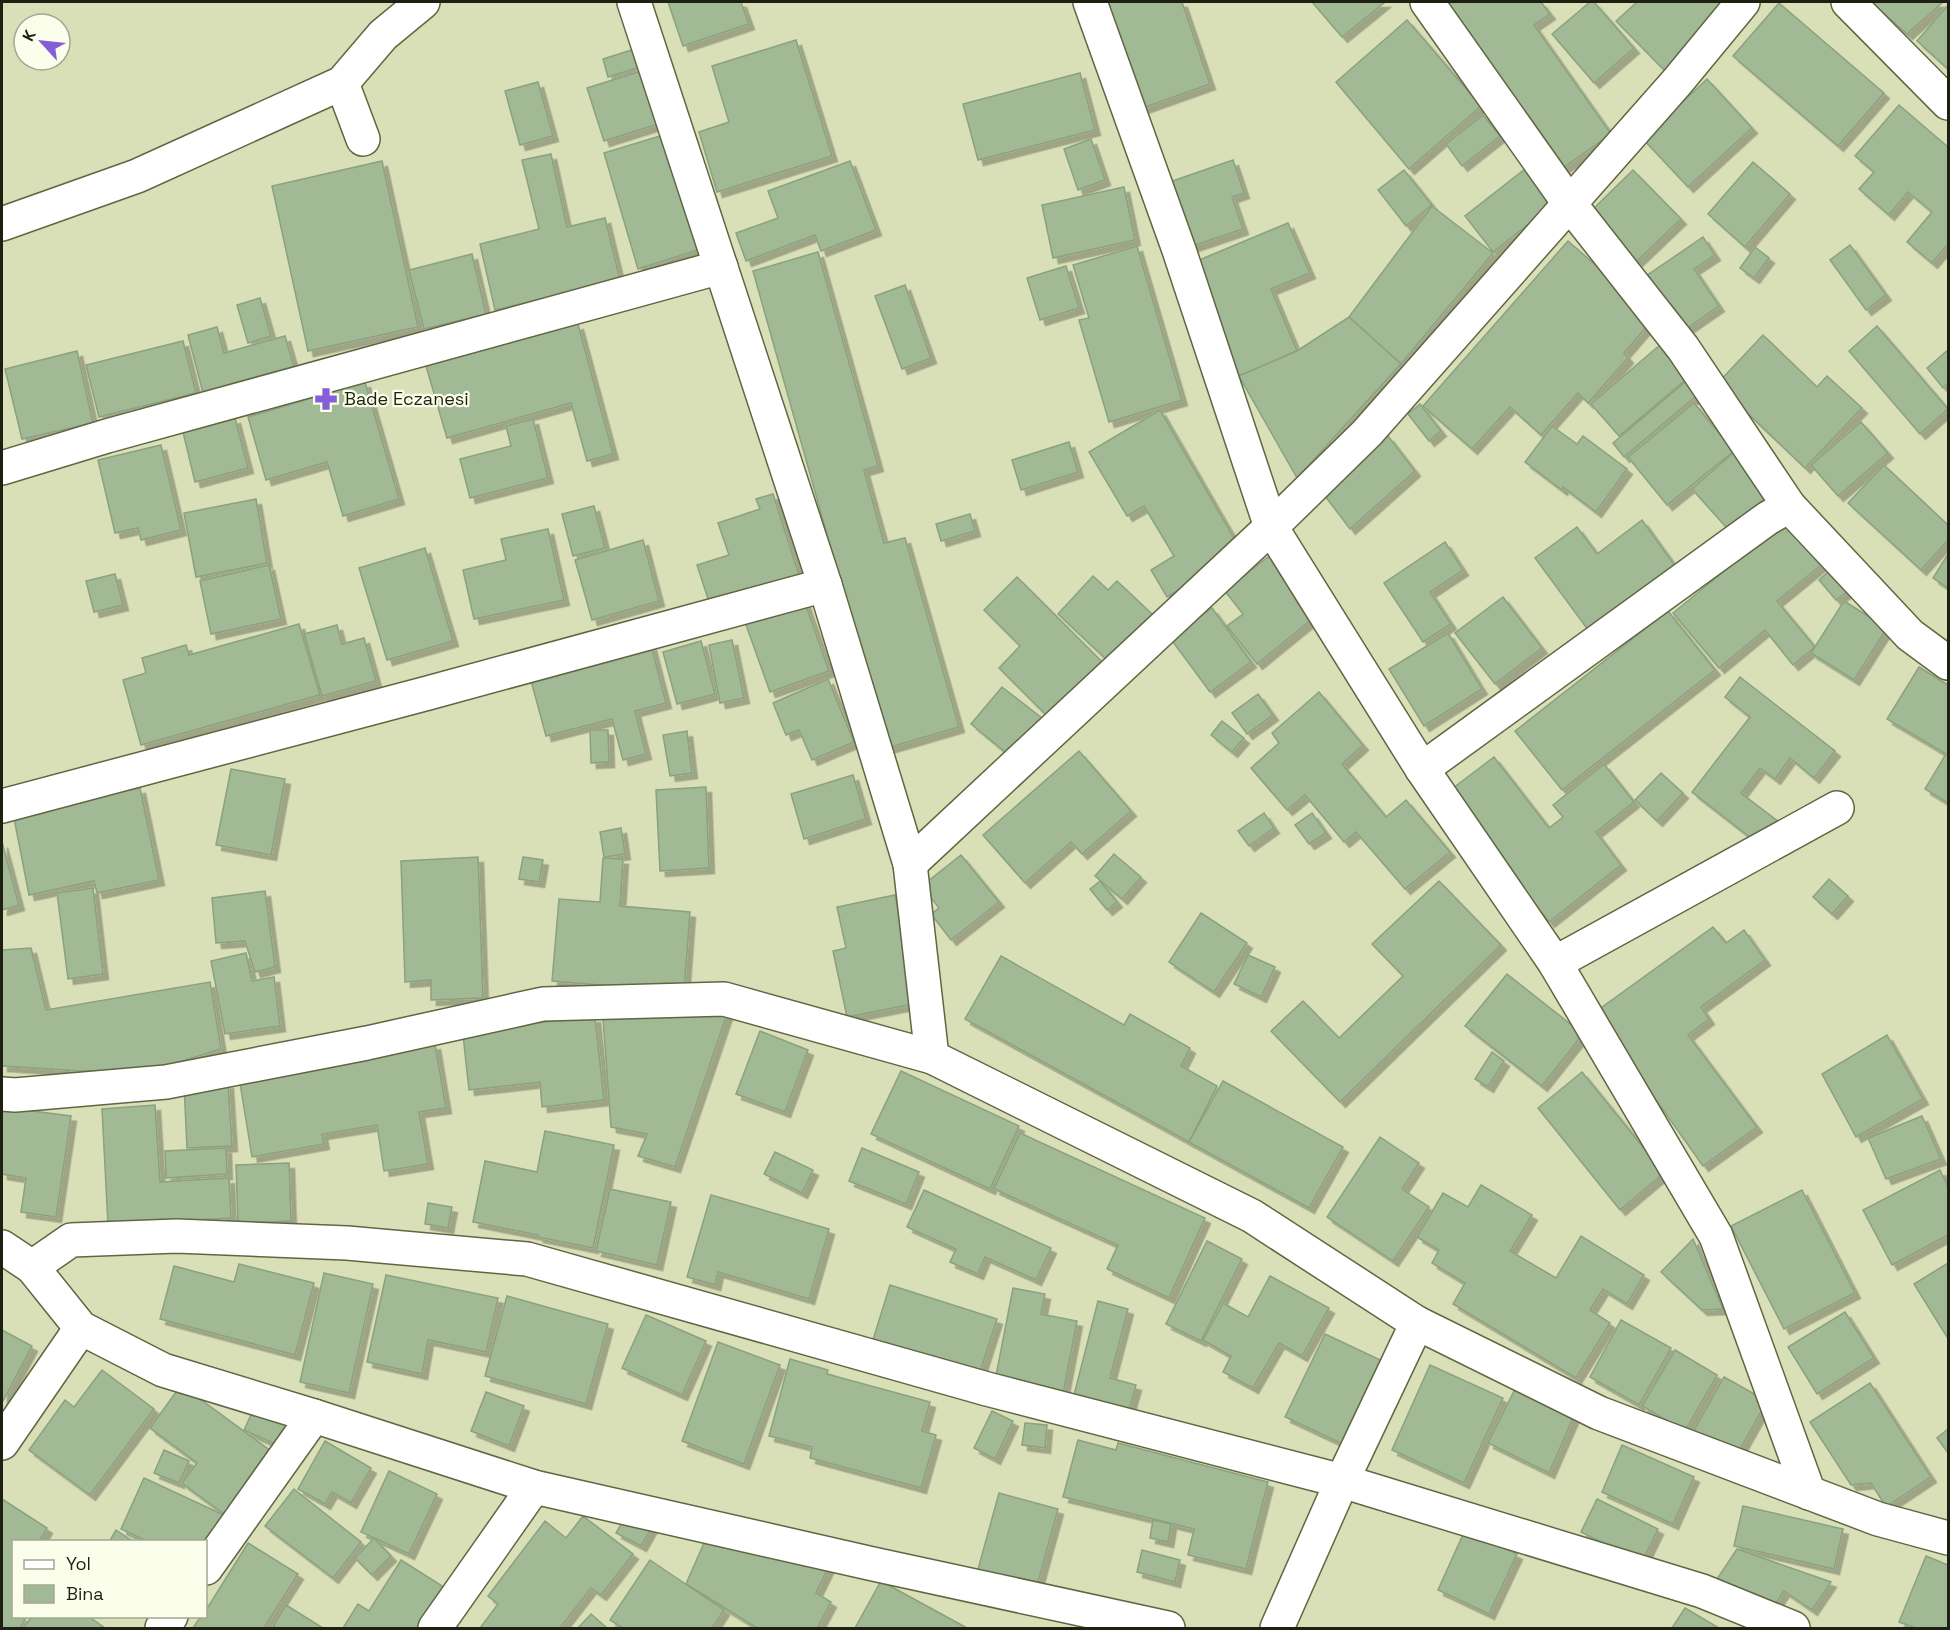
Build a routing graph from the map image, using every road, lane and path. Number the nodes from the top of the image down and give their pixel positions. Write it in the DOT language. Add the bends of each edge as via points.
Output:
graph roads {
  1 [pos="423,2"];
  2 [pos="634,2"];
  3 [pos="1090,2"];
  4 [pos="1426,2"];
  5 [pos="1743,2"];
  6 [pos="1848,2"];
  7 [pos="342,83"];
  8 [pos="1948,103"];
  9 [pos="363,139"];
  10 [pos="1569,203"];
  11 [pos="2,224"];
  12 [pos="721,267"];
  13 [pos="2,468"];
  14 [pos="1790,506"];
  15 [pos="1271,526"];
  16 [pos="825,585"];
  17 [pos="1948,663"];
  18 [pos="1422,769"];
  19 [pos="2,806"];
  20 [pos="1838,808"];
  21 [pos="910,864"];
  22 [pos="1555,963"];
  23 [pos="932,1057"];
  24 [pos="2,1094"];
  25 [pos="2,1247"];
  26 [pos="32,1267"];
  27 [pos="1417,1323"];
  28 [pos="81,1328"];
  29 [pos="314,1416"];
  30 [pos="2,1443"];
  31 [pos="1342,1481"];
  32 [pos="534,1486"];
  33 [pos="1809,1493"];
  34 [pos="1948,1538"];
  35 [pos="207,1567"];
  36 [pos="435,1629"];
  37 [pos="1168,1629"];
  38 [pos="1277,1629"];
  39 [pos="1793,1629"];
  1 -- 7 [label="street" via="383,35"];
  2 -- 12 [label="street"];
  3 -- 15 [label="street" via="1179,250"];
  4 -- 10 [label="street"];
  5 -- 10 [label="street"];
  6 -- 8 [label="street"];
  7 -- 9 [label="street"];
  7 -- 11 [label="street" via="137,176"];
  10 -- 14 [label="street" via="1683,348"];
  10 -- 15 [label="street" via="1367,433"];
  12 -- 13 [label="street"];
  12 -- 16 [label="street"];
  14 -- 17 [label="street" via="1910,635"];
  14 -- 18 [label="street" via="1768,518"];
  15 -- 18 [label="street"];
  15 -- 21 [label="street"];
  16 -- 19 [label="street"];
  16 -- 21 [label="street"];
  18 -- 22 [label="street"];
  20 -- 22 [label="street"];
  21 -- 23 [label="street"];
  22 -- 33 [label="street" via="1716,1236"];
  23 -- 24 [label="street" via="724,999 543,1004 166,1082"];
  23 -- 27 [label="street" via="1252,1216"];
  25 -- 26 [label="street"];
  26 -- 28 [label="street"];
  26 -- 31 [label="street" via="71,1240 177,1236 347,1243 527,1259 987,1389"];
  27 -- 31 [label="street"];
  27 -- 33 [label="street" via="1599,1413"];
  28 -- 29 [label="street" via="163,1370"];
  28 -- 30 [label="street"];
  29 -- 32 [label="street"];
  29 -- 35 [label="street"];
  31 -- 38 [label="street"];
  31 -- 39 [label="street" via="1702,1591"];
  32 -- 36 [label="street"];
  32 -- 37 [label="street"];
  33 -- 34 [label="street" via="1878,1520"];
}
